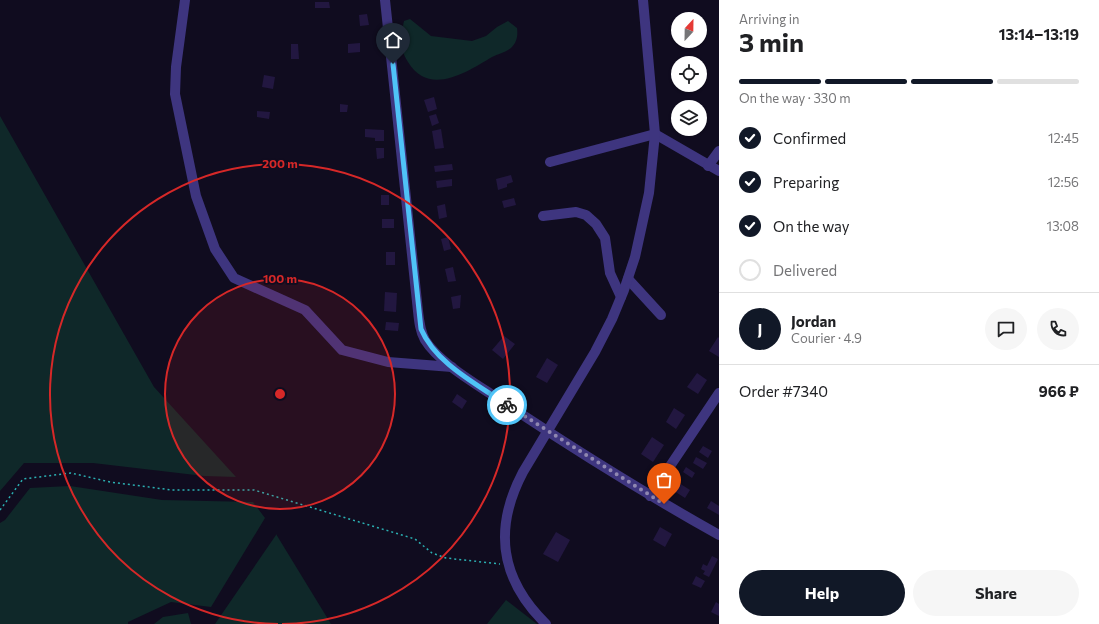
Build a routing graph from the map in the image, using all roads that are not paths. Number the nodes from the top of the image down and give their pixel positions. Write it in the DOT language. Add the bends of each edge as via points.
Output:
graph roads {
  1 [pos="185,0"];
  2 [pos="386,0"];
  3 [pos="643,0"];
  4 [pos="655,134"];
  5 [pos="719,151"];
  6 [pos="550,162"];
  7 [pos="708,166"];
  8 [pos="719,171"];
  9 [pos="543,216"];
  10 [pos="628,279"];
  11 [pos="621,297"];
  12 [pos="661,315"];
  13 [pos="452,368"];
  14 [pos="719,393"];
  15 [pos="546,431"];
  16 [pos="650,496"];
  17 [pos="719,535"];
  18 [pos="546,624"];
  1 -- 13 [label="street" via="175,94 196,196 215,249 234,278 305,310 342,350 388,362"];
  2 -- 13 [label="street" via="421,329 425,340"];
  3 -- 4 [label="street"];
  4 -- 6 [label="street"];
  4 -- 7 [label="street"];
  4 -- 10 [label="street" via="649,193"];
  5 -- 7 [label="street"];
  7 -- 8 [label="street"];
  9 -- 11 [label="street" via="576,212 586,215 596,224 605,238 610,273"];
  10 -- 11 [label="street"];
  10 -- 12 [label="street"];
  11 -- 15 [label="street" via="595,352"];
  13 -- 15 [label="street"];
  14 -- 16 [label="street"];
  15 -- 16 [label="street"];
  15 -- 18 [label="street" via="515,487 508,509 505,533 508,564 513,580 521,596"];
  16 -- 17 [label="street"];
}
